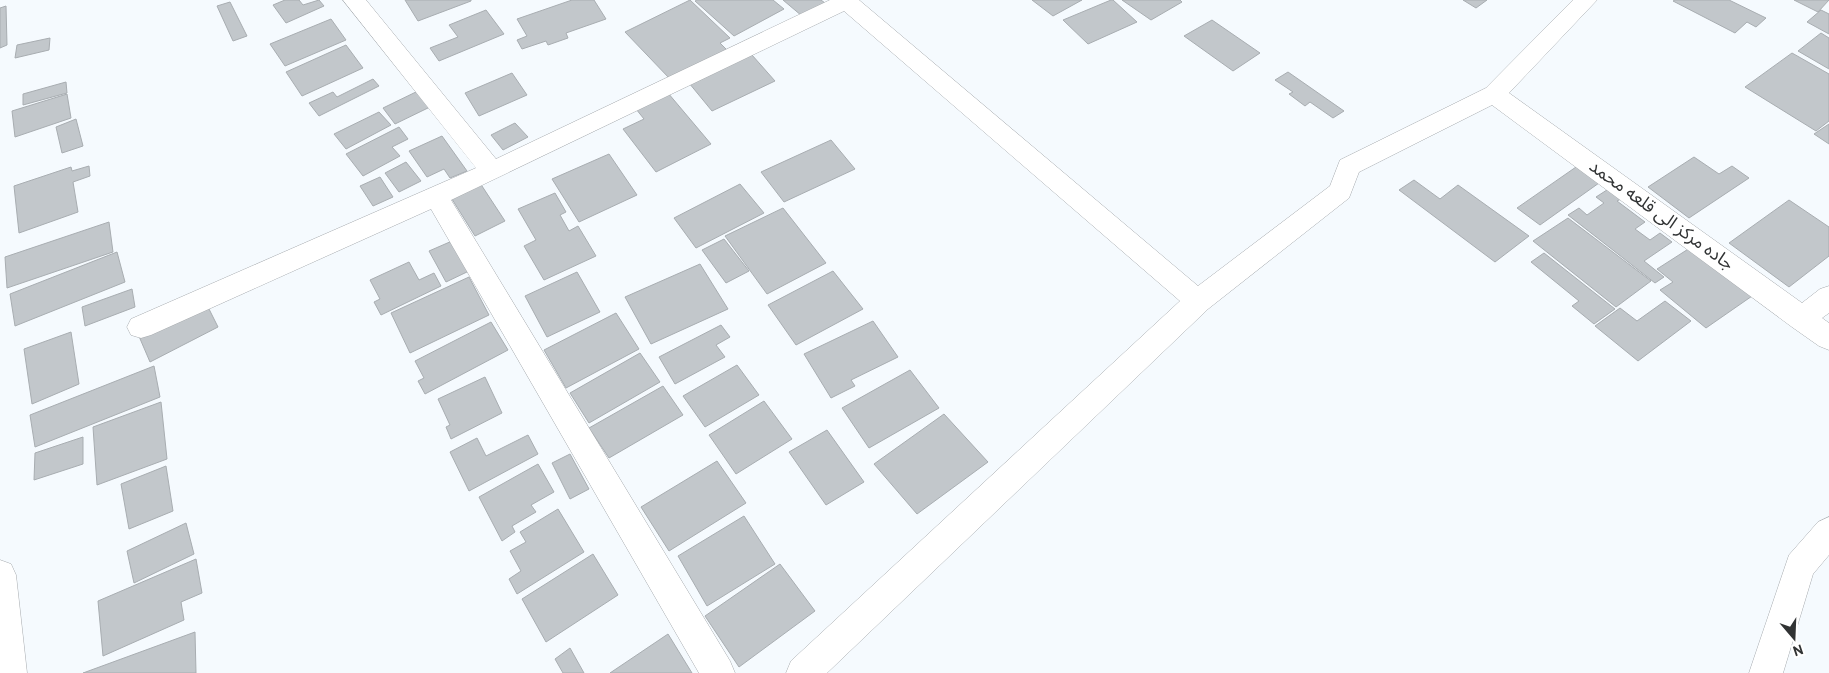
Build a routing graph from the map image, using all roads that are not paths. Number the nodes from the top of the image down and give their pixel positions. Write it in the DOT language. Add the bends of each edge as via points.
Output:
graph roads {
  1 [pos="354,0"];
  2 [pos="846,0"];
  3 [pos="1586,0"];
  4 [pos="1494,94"];
  5 [pos="492,171"];
  6 [pos="436,196"];
  7 [pos="1829,297"];
  8 [pos="1198,302"];
  9 [pos="1802,319"];
  10 [pos="142,327"];
  11 [pos="1829,338"];
  12 [pos="1829,532"];
  13 [pos="0,575"];
  14 [pos="10,673"];
  15 [pos="718,673"];
  16 [pos="803,673"];
  17 [pos="1766,673"];
  1 -- 5 [label="street"];
  2 -- 5 [label="street"];
  2 -- 8 [label="street"];
  3 -- 4 [label="street"];
  4 -- 8 [label="street" via="1349,166 1340,191"];
  4 -- 9 [label="street, جاده مرکز الی قلعه محمد"];
  5 -- 6 [label="street"];
  6 -- 10 [label="street"];
  6 -- 15 [label="street"];
  7 -- 9 [label="street"];
  8 -- 16 [label="street"];
  9 -- 11 [label="street, جاده مرکز الی قلعه محمد"];
  12 -- 17 [label="street" via="1800,566"];
  13 -- 14 [label="street"];
}
